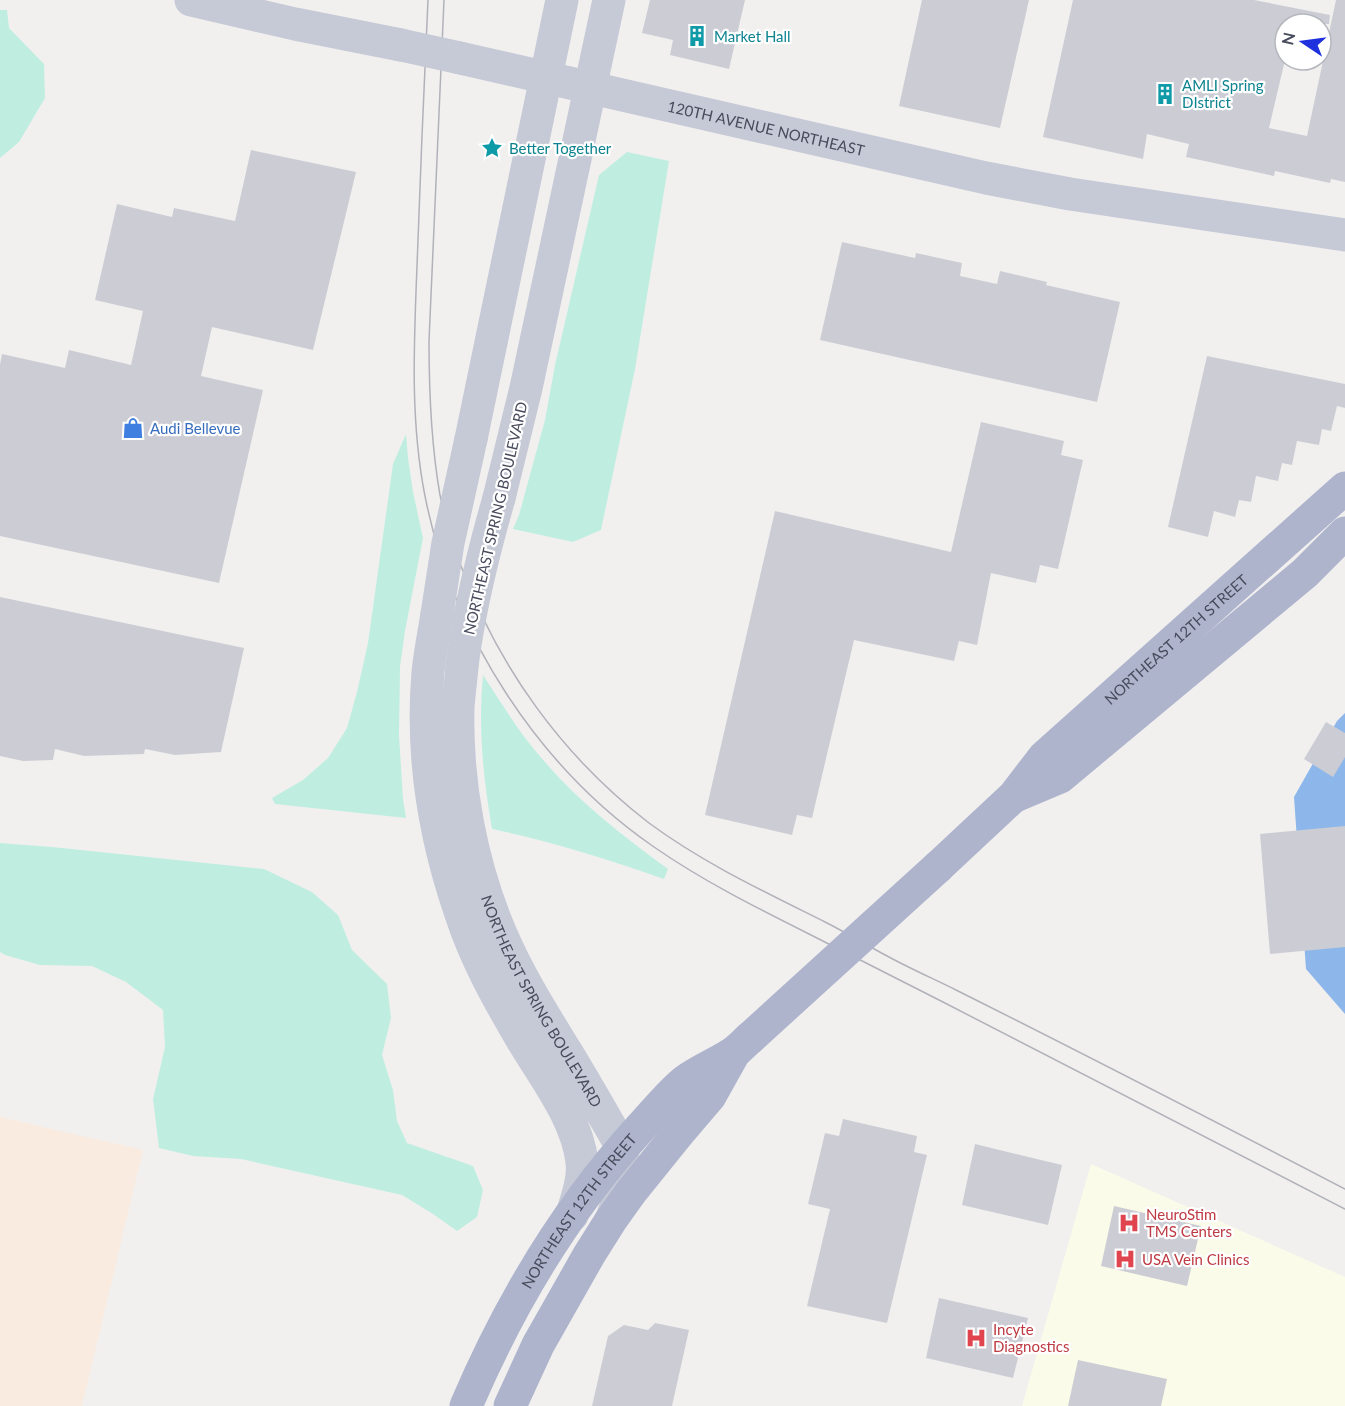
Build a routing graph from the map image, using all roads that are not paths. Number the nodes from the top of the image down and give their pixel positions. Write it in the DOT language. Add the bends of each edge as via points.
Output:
graph roads {
  1 [pos="191,0"];
  2 [pos="562,0"];
  3 [pos="609,0"];
  4 [pos="546,78"];
  5 [pos="590,88"];
  6 [pos="1345,235"];
  7 [pos="1345,488"];
  8 [pos="1345,533"];
  9 [pos="1014,796"];
  10 [pos="743,1045"];
  11 [pos="622,1148"];
  12 [pos="572,1215"];
  13 [pos="611,1220"];
  14 [pos="466,1406"];
  15 [pos="510,1406"];
  1 -- 4 [label="street, 120TH AVENUE NORTHEAST, bridge"];
  2 -- 4 [label="street, NORTHEAST SPRING BOULEVARD"];
  3 -- 5 [label="street, NORTHEAST SPRING BOULEVARD"];
  4 -- 5 [label="street, 120TH AVENUE NORTHEAST"];
  4 -- 12 [label="street, NORTHEAST SPRING BOULEVARD, bridge" via="448,543 428,672 426,725 440,842 473,946 498,998 572,1122 582,1162 581,1184"];
  5 -- 6 [label="street, 120TH AVENUE NORTHEAST" via="1070,195"];
  5 -- 11 [label="street, NORTHEAST SPRING BOULEVARD, bridge" via="526,388 471,609 458,707 459,748 465,808 476,858 500,933 541,1013"];
  7 -- 9 [label="main road, NORTHEAST 12TH STREET" via="1044,757"];
  8 -- 9 [label="main road, NORTHEAST 12TH STREET" via="1305,573 1060,777"];
  9 -- 10 [label="main road, NORTHEAST 12TH STREET, bridge"];
  10 -- 11 [label="main road, NORTHEAST 12TH STREET" via="686,1081"];
  10 -- 13 [label="main road, NORTHEAST 12TH STREET" via="710,1096"];
  11 -- 12 [label="main road, NORTHEAST 12TH STREET"];
  11 -- 13 [label="street, NORTHEAST SPRING BOULEVARD" via="623,1181"];
  12 -- 14 [label="main road, NORTHEAST 12TH STREET" via="517,1302"];
  13 -- 15 [label="main road, NORTHEAST 12TH STREET" via="538,1345"];
}
